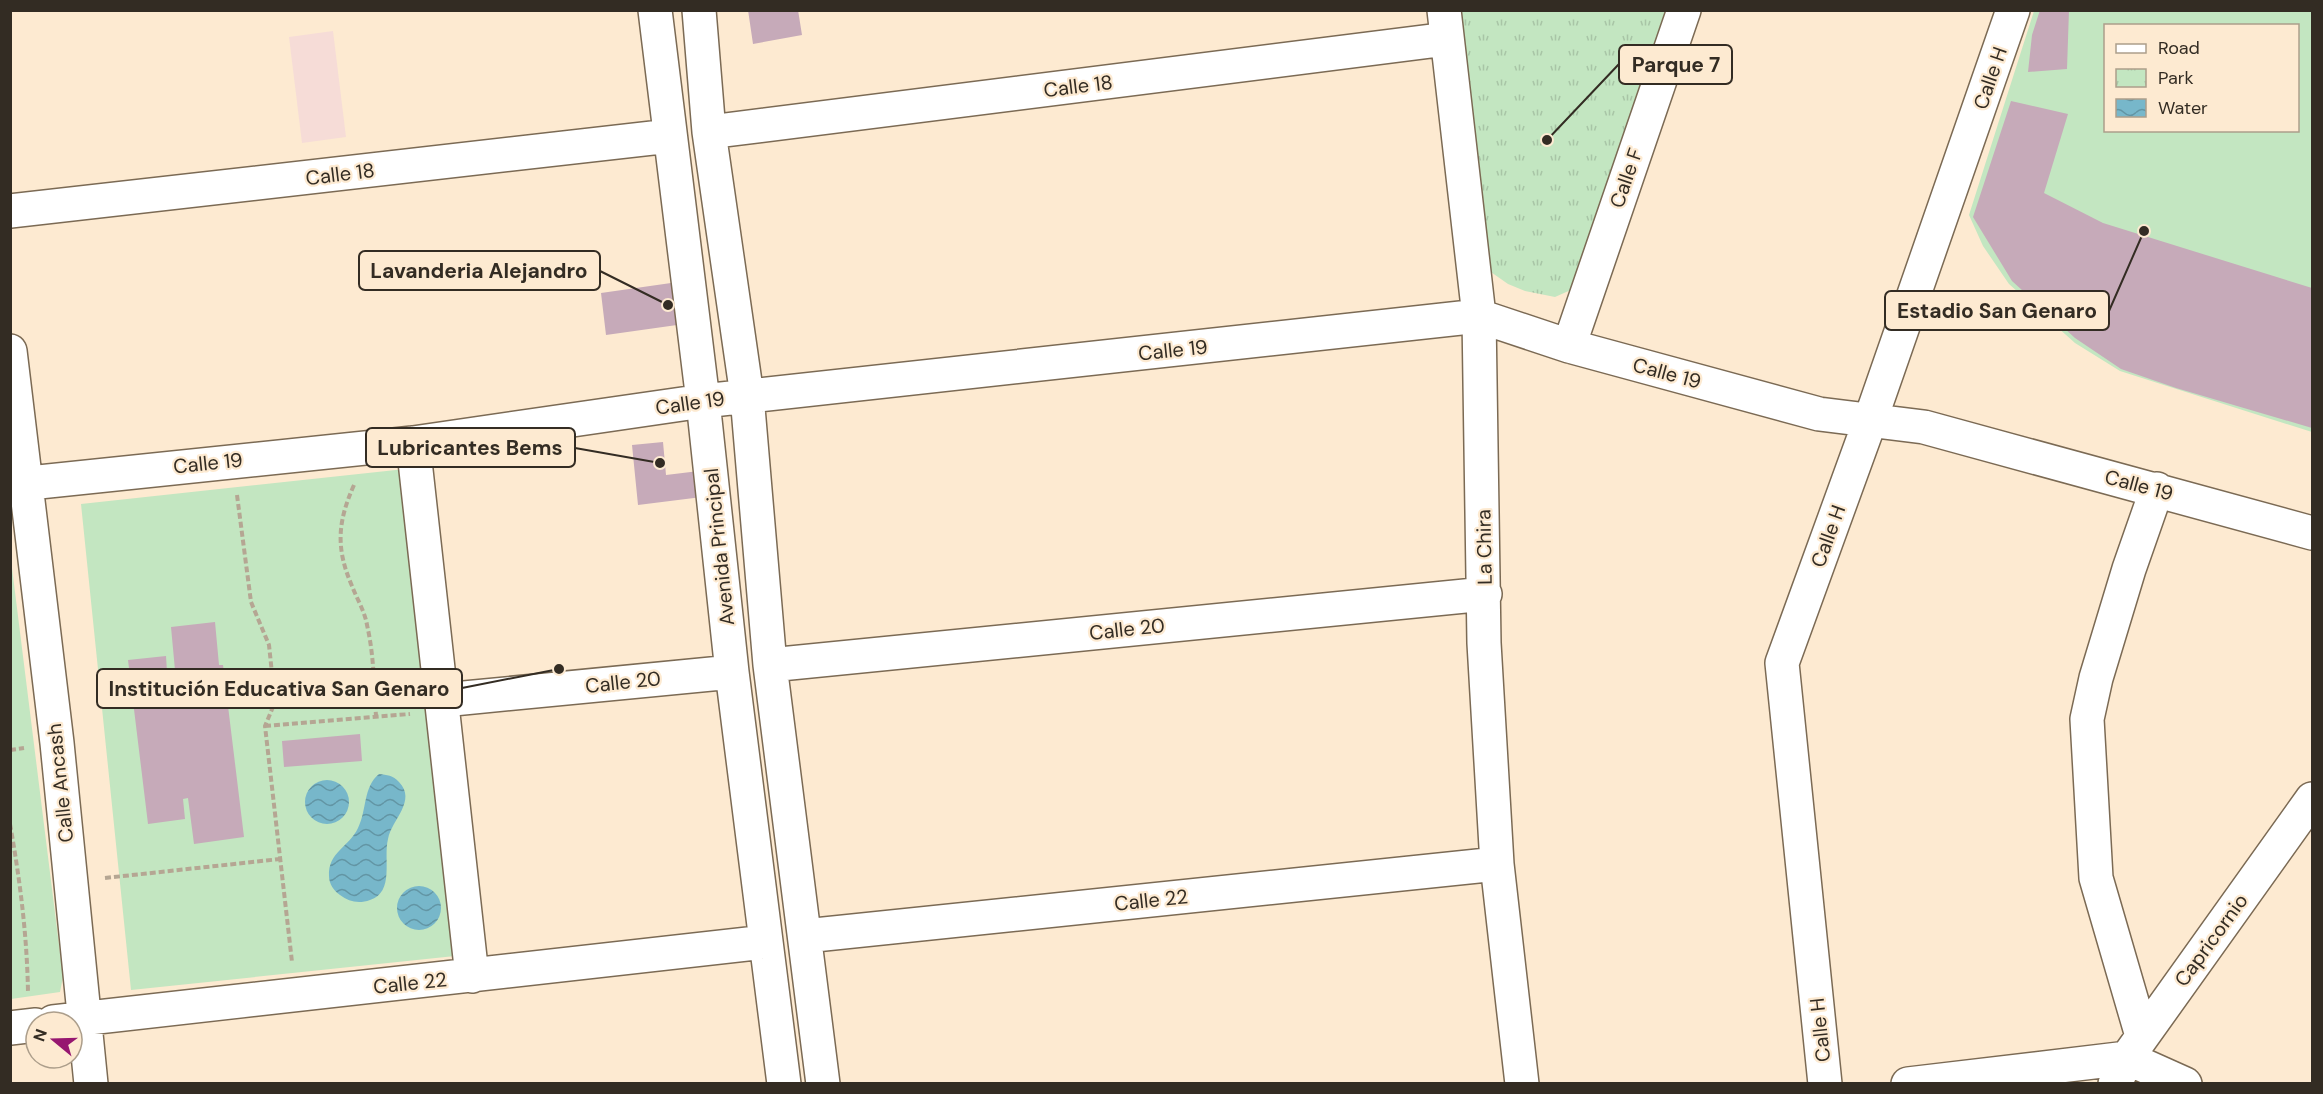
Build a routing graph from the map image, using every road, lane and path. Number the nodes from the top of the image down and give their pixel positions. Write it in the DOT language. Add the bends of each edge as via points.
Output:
graph roads {
  1 [pos="655,10"];
  2 [pos="699,10"];
  3 [pos="1683,10"];
  4 [pos="2013,10"];
  5 [pos="1445,25"];
  6 [pos="709,132"];
  7 [pos="670,136"];
  8 [pos="10,211"];
  9 [pos="1479,316"];
  10 [pos="1569,346"];
  11 [pos="10,351"];
  12 [pos="747,396"];
  13 [pos="703,401"];
  14 [pos="1870,421"];
  15 [pos="413,443"];
  16 [pos="375,446"];
  17 [pos="233,461"];
  18 [pos="18,484"];
  19 [pos="2157,489"];
  20 [pos="2313,533"];
  21 [pos="1485,594"];
  22 [pos="770,665"];
  23 [pos="732,672"];
  24 [pos="443,706"];
  25 [pos="376,716"];
  26 [pos="265,726"];
  27 [pos="2313,799"];
  28 [pos="10,824"];
  29 [pos="280,859"];
  30 [pos="1497,864"];
  31 [pos="70,882"];
  32 [pos="805,936"];
  33 [pos="766,942"];
  34 [pos="472,976"];
  35 [pos="296,995"];
  36 [pos="40,1010"];
  37 [pos="45,1010"];
  38 [pos="84,1018"];
  39 [pos="2128,1059"];
  40 [pos="81,1070"];
  41 [pos="2027,1076"];
  42 [pos="91,1083"];
  43 [pos="784,1083"];
  44 [pos="823,1083"];
  45 [pos="1522,1083"];
  46 [pos="1825,1083"];
  47 [pos="1908,1083"];
  48 [pos="2185,1083"];
  1 -- 7 [label="street, Avenida Principal"];
  2 -- 6 [label="street, Avenida Principal"];
  3 -- 10 [label="street, Calle F"];
  4 -- 14 [label="street, Calle H"];
  5 -- 6 [label="street, Calle 18"];
  5 -- 9 [label="street, La Chira"];
  6 -- 12 [label="street, Avenida Principal"];
  7 -- 8 [label="street, Calle 18"];
  7 -- 13 [label="street, Avenida Principal"];
  9 -- 10 [label="street, Calle 19"];
  9 -- 12 [label="street, Calle 19"];
  9 -- 21 [label="street, La Chira"];
  10 -- 14 [label="street, Calle 19" via="1819,414"];
  11 -- 18 [label="street, Calle Ancash"];
  12 -- 13 [label="street, Calle 19"];
  12 -- 22 [label="street, Avenida Principal"];
  13 -- 15 [label="street, Calle 19"];
  13 -- 23 [label="street, Avenida Principal"];
  14 -- 19 [label="street, Calle 19" via="1924,427"];
  14 -- 46 [label="street, Calle H" via="1782,663"];
  15 -- 16 [label="street, Calle 19"];
  15 -- 24 [label="street"];
  16 -- 17 [label="street, Calle 19"];
  16 -- 25 [label="path" via="352,487 340,524 339,548 367,622"];
  17 -- 18 [label="street, Calle 19"];
  17 -- 26 [label="path" via="251,602 269,645 275,702"];
  18 -- 31 [label="street, Calle Ancash" via="57,743"];
  19 -- 20 [label="street, Calle 19"];
  19 -- 39 [label="street" via="2087,720 2096,878"];
  21 -- 22 [label="street, Calle 20"];
  21 -- 30 [label="street, La Chira" via="1484,643"];
  22 -- 32 [label="street, Avenida Principal"];
  23 -- 24 [label="street, Calle 20"];
  23 -- 33 [label="street, Avenida Principal"];
  24 -- 25 [label="path"];
  24 -- 34 [label="street"];
  25 -- 26 [label="path"];
  26 -- 29 [label="path"];
  27 -- 39 [label="street, Capricornio"];
  28 -- 36 [label="path" via="27,953"];
  29 -- 31 [label="path"];
  29 -- 35 [label="path"];
  30 -- 32 [label="street, Calle 22"];
  30 -- 45 [label="street, La Chira"];
  31 -- 37 [label="street, Calle Ancash"];
  32 -- 44 [label="street, Avenida Principal"];
  33 -- 34 [label="street, Calle 22"];
  33 -- 43 [label="street, Avenida Principal"];
  34 -- 35 [label="street, Calle 22"];
  35 -- 38 [label="street, Calle 22"];
  39 -- 41 [label="street"];
  39 -- 48 [label="street"];
  40 -- 42 [label="street, Calle Ancash"];
  41 -- 47 [label="street"];
}
